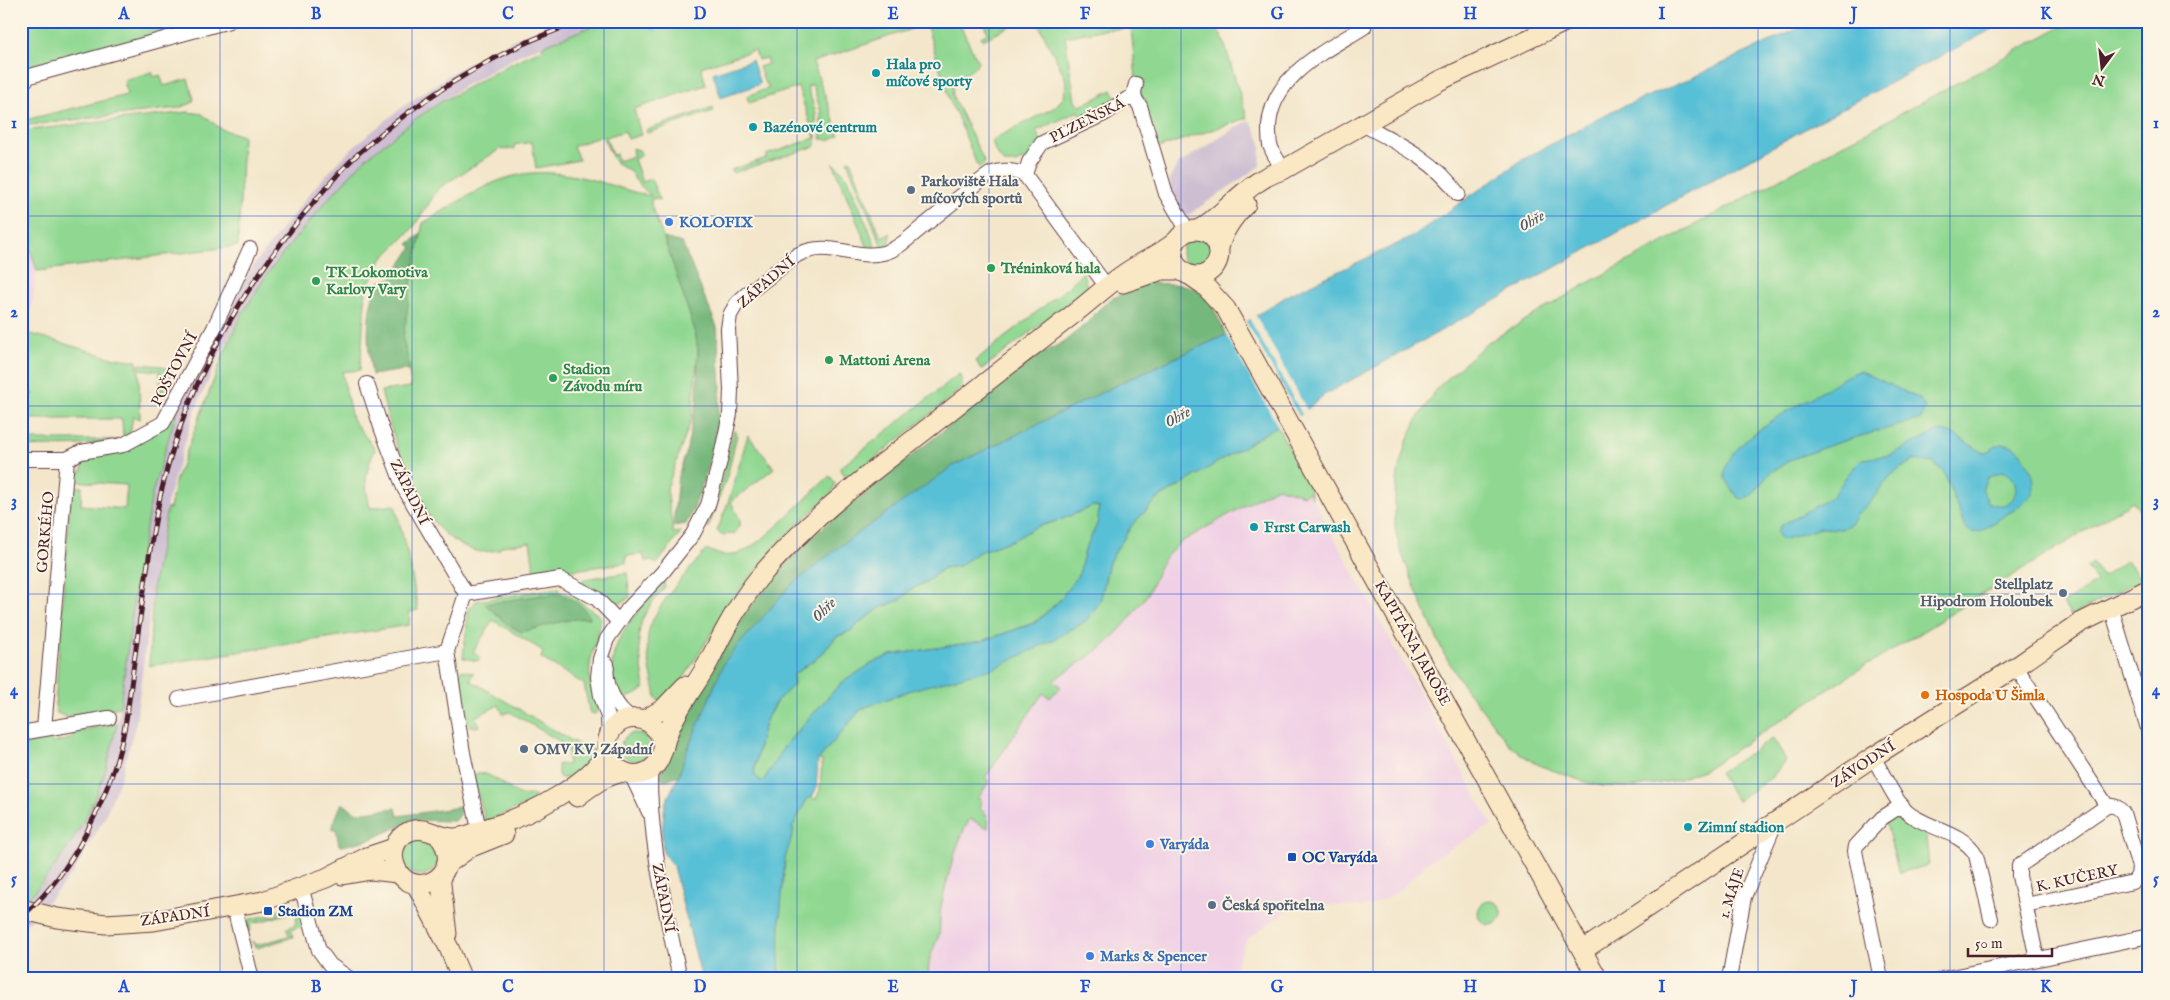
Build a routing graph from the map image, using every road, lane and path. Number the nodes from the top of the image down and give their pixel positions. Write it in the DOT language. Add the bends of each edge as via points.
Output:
graph roads {
  1 [pos="229,21"];
  2 [pos="1567,21"];
  3 [pos="1368,23"];
  4 [pos="21,84"];
  5 [pos="1136,84"];
  6 [pos="1135,99"];
  7 [pos="1364,125"];
  8 [pos="1282,170"];
  9 [pos="1025,175"];
  10 [pos="1458,194"];
  11 [pos="1187,235"];
  12 [pos="250,248"];
  13 [pos="1218,255"];
  14 [pos="1185,272"];
  15 [pos="1107,287"];
  16 [pos="1226,309"];
  17 [pos="366,384"];
  18 [pos="21,458"];
  19 [pos="67,458"];
  20 [pos="2149,589"];
  21 [pos="466,594"];
  22 [pos="2111,607"];
  23 [pos="618,623"];
  24 [pos="714,647"];
  25 [pos="447,651"];
  26 [pos="2016,667"];
  27 [pos="179,699"];
  28 [pos="109,718"];
  29 [pos="638,719"];
  30 [pos="44,728"];
  31 [pos="2149,732"];
  32 [pos="21,733"];
  33 [pos="608,743"];
  34 [pos="664,747"];
  35 [pos="1873,757"];
  36 [pos="650,771"];
  37 [pos="627,773"];
  38 [pos="1902,805"];
  39 [pos="2107,806"];
  40 [pos="651,817"];
  41 [pos="1776,821"];
  42 [pos="479,830"];
  43 [pos="438,835"];
  44 [pos="394,848"];
  45 [pos="443,871"];
  46 [pos="398,873"];
  47 [pos="326,878"];
  48 [pos="416,884"];
  49 [pos="301,887"];
  50 [pos="2026,906"];
  51 [pos="234,908"];
  52 [pos="21,909"];
  53 [pos="1991,919"];
  54 [pos="2149,936"];
  55 [pos="449,948"];
  56 [pos="1583,950"];
  57 [pos="2037,959"];
  58 [pos="252,979"];
  59 [pos="350,979"];
  60 [pos="462,979"];
  61 [pos="680,979"];
  62 [pos="1598,979"];
  63 [pos="1729,979"];
  64 [pos="1881,979"];
  65 [pos="1942,979"];
  1 -- 4 [label="street" via="30,76"];
  2 -- 7 [label="street" via="1439,81"];
  3 -- 8 [label="street" via="1308,63 1282,89 1270,111 1269,137"];
  5 -- 6 [label="street"];
  6 -- 9 [label="street, PLZEŇSKÁ" via="1127,99 1104,114 1042,143 1028,162"];
  6 -- 11 [label="street, PLZEŇSKÁ" via="1140,106 1166,194"];
  7 -- 8 [label="street"];
  7 -- 10 [label="street" via="1420,157"];
  8 -- 11 [label="street" via="1270,174 1212,221"];
  8 -- 13 [label="street" via="1234,217 1222,236"];
  9 -- 15 [label="street"];
  9 -- 23 [label="street, ZÁPADNÍ" via="1013,171 990,174 889,251 876,254 817,248 807,250 737,303 728,322 730,414 708,504 694,534"];
  11 -- 13 [label="street" via="1210,234 1215,239"];
  11 -- 14 [label="street" via="1174,258"];
  11 -- 15 [label="street, ZÁPADNÍ" via="1119,276"];
  12 -- 19 [label="street, POŠTOVNÍ" via="214,328 166,420 123,445 80,452"];
  13 -- 14 [label="street" via="1211,270 1205,274"];
  13 -- 16 [label="street, KAPITÁNA JAROŠE" via="1217,274"];
  14 -- 15 [label="street, ZÁPADNÍ" via="1162,270"];
  14 -- 16 [label="street, KAPITÁNA JAROŠE" via="1204,285"];
  15 -- 24 [label="street, ZÁPADNÍ" via="814,519 758,580"];
  16 -- 56 [label="street, KAPITÁNA JAROŠE"];
  17 -- 21 [label="street, ZÁPADNÍ" via="404,488"];
  18 -- 19 [label="street, POŠTOVNÍ"];
  19 -- 30 [label="street, GORKÉHO"];
  20 -- 22 [label="street, ZÁVODNÍ"];
  21 -- 23 [label="street" via="560,579 596,598"];
  21 -- 25 [label="street"];
  22 -- 26 [label="street, ZÁVODNÍ"];
  22 -- 31 [label="street"];
  23 -- 29 [label="street, ZÁPADNÍ" via="608,652 607,678 618,705 626,715"];
  23 -- 33 [label="street, ZÁPADNÍ" via="607,639 598,668 600,690 608,716"];
  24 -- 29 [label="street, ZÁPADNÍ" via="663,709"];
  24 -- 34 [label="street, ZÁPADNÍ" via="672,723"];
  25 -- 27 [label="street"];
  25 -- 42 [label="street"];
  26 -- 35 [label="street, ZÁVODNÍ"];
  26 -- 39 [label="street, K. KUČERY"];
  28 -- 30 [label="street"];
  29 -- 33 [label="street, ZÁPADNÍ" via="621,722"];
  29 -- 34 [label="street, ZÁPADNÍ" via="657,729"];
  30 -- 32 [label="street"];
  33 -- 37 [label="street, ZÁPADNÍ" via="612,763"];
  33 -- 42 [label="street, ZÁPADNÍ" via="602,762 552,800 502,824"];
  34 -- 36 [label="street, ZÁPADNÍ" via="657,765"];
  35 -- 38 [label="street"];
  35 -- 41 [label="street, ZÁVODNÍ"];
  36 -- 37 [label="street"];
  36 -- 40 [label="street, ZÁPADNÍ"];
  37 -- 40 [label="street, ZÁPADNÍ"];
  37 -- 45 [label="street" via="614,774 543,818 469,848"];
  38 -- 53 [label="street" via="1906,811 1972,848"];
  38 -- 64 [label="street" via="1882,818 1855,851"];
  39 -- 50 [label="street, K. KUČERY" via="2019,866"];
  39 -- 50 [label="street, K. KUČERY" via="2113,805 2123,813 2139,867 2138,876 2133,882"];
  40 -- 61 [label="street, ZÁPADNÍ" via="657,869"];
  41 -- 56 [label="street, ZÁVODNÍ"];
  41 -- 63 [label="street, 1. MÁJE" via="1744,897"];
  42 -- 43 [label="street, ZÁPADNÍ" via="456,838"];
  43 -- 44 [label="street, ZÁPADNÍ" via="421,829 412,830 398,840"];
  43 -- 45 [label="street" via="447,850"];
  44 -- 46 [label="street"];
  44 -- 47 [label="street, ZÁPADNÍ" via="349,864"];
  45 -- 48 [label="street" via="425,884"];
  45 -- 55 [label="street"];
  46 -- 47 [label="street, ZÁPADNÍ" via="370,870"];
  46 -- 48 [label="street, ZÁPADNÍ"];
  47 -- 49 [label="street, ZÁPADNÍ"];
  48 -- 55 [label="street"];
  49 -- 51 [label="street, ZÁPADNÍ"];
  49 -- 59 [label="street" via="319,950 330,965"];
  50 -- 57 [label="street, K. KUČERY"];
  51 -- 52 [label="street, ZÁPADNÍ" via="154,921 106,924 57,918"];
  51 -- 58 [label="street"];
  54 -- 57 [label="street"];
  55 -- 60 [label="street"];
  56 -- 62 [label="street, KAPITÁNA JAROŠE"];
  57 -- 65 [label="street"];
}
